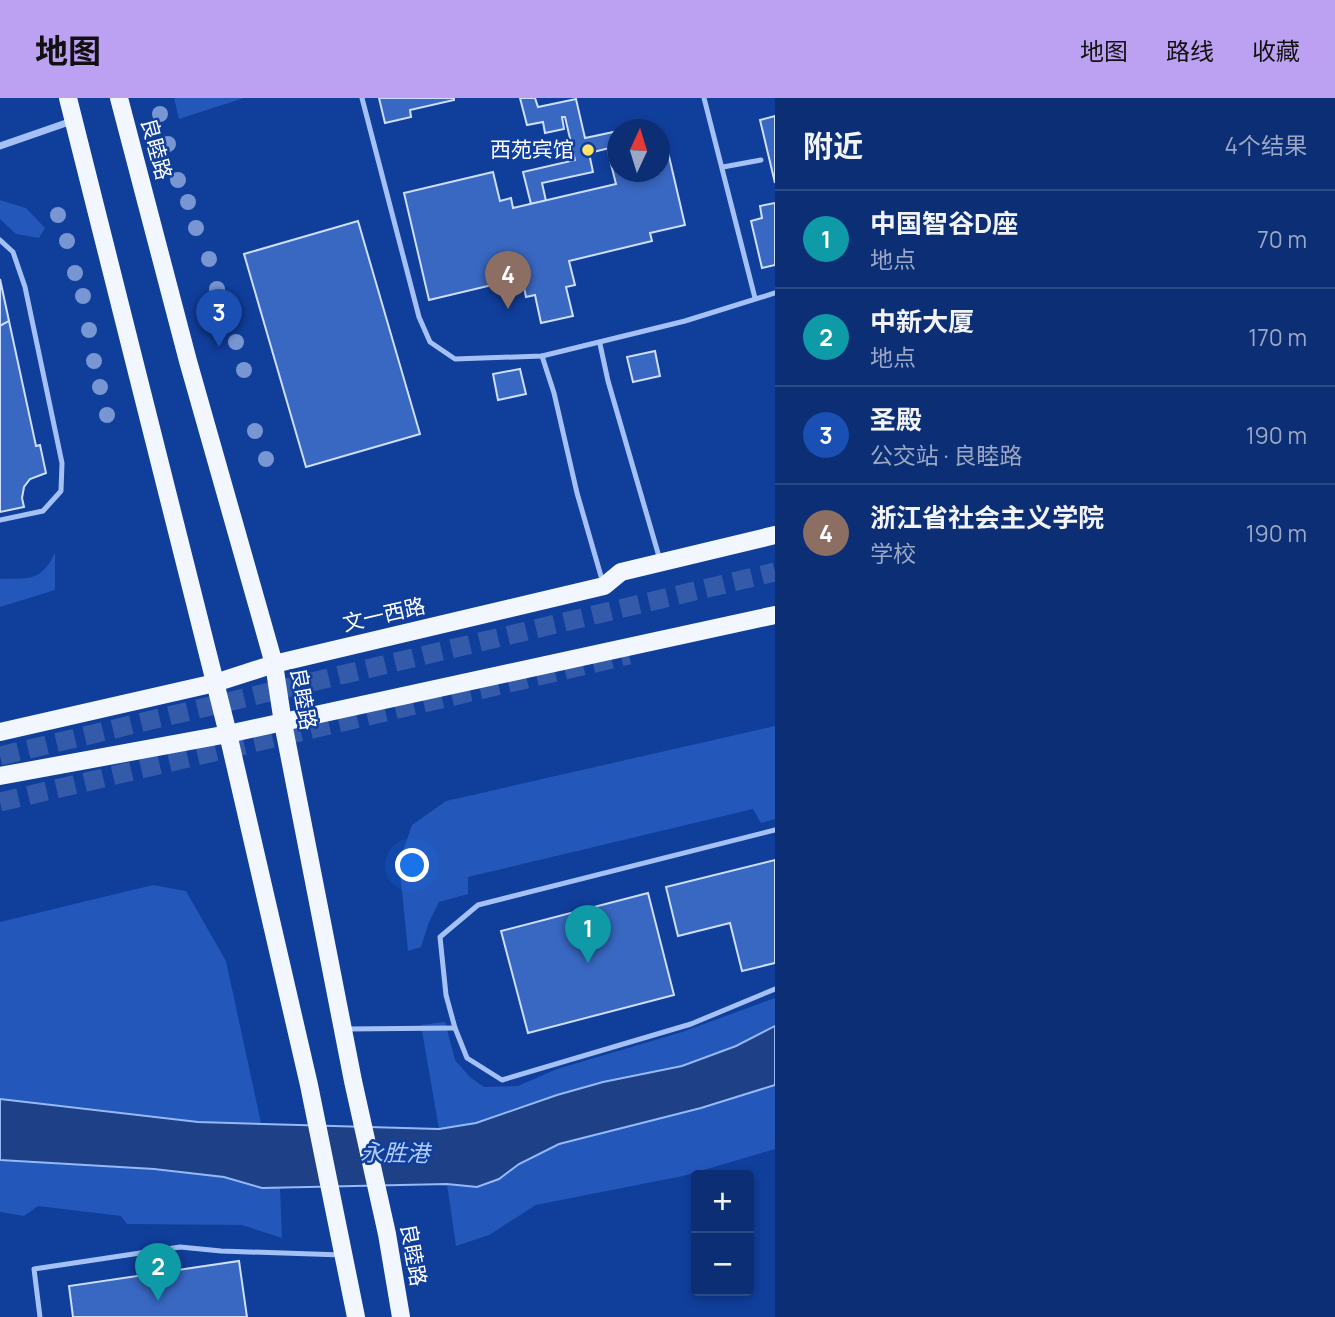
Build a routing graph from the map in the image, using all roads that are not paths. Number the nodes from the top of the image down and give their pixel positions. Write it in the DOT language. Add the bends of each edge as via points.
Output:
graph roads {
  1 [pos="68,98"];
  2 [pos="119,98"];
  3 [pos="362,98"];
  4 [pos="704,98"];
  5 [pos="75,120"];
  6 [pos="0,146"];
  7 [pos="761,160"];
  8 [pos="723,167"];
  9 [pos="0,240"];
  10 [pos="775,293"];
  11 [pos="755,298"];
  12 [pos="600,344"];
  13 [pos="542,356"];
  14 [pos="0,520"];
  15 [pos="775,535"];
  16 [pos="661,563"];
  17 [pos="604,586"];
  18 [pos="775,615"];
  19 [pos="274,664"];
  20 [pos="215,683"];
  21 [pos="283,723"];
  22 [pos="0,732"];
  23 [pos="228,734"];
  24 [pos="0,776"];
  25 [pos="775,830"];
  26 [pos="775,989"];
  27 [pos="455,1028"];
  28 [pos="343,1029"];
  29 [pos="345,1255"];
  30 [pos="40,1317"];
  31 [pos="356,1317"];
  32 [pos="401,1317"];
  1 -- 5 [label="main road"];
  2 -- 19 [label="main road, 良睦路"];
  3 -- 13 [label="lane" via="429,342 455,359"];
  4 -- 8 [label="lane"];
  5 -- 6 [label="street"];
  5 -- 20 [label="main road"];
  7 -- 8 [label="lane"];
  8 -- 11 [label="lane"];
  9 -- 14 [label="lane" via="13,252 25,287 62,463 61,491 43,511"];
  10 -- 11 [label="lane"];
  11 -- 12 [label="lane"];
  12 -- 13 [label="lane"];
  12 -- 16 [label="lane"];
  13 -- 17 [label="lane"];
  15 -- 16 [label="main road, 文一西路"];
  16 -- 17 [label="main road, 文一西路" via="621,572"];
  17 -- 19 [label="main road, 文一西路"];
  18 -- 21 [label="main road"];
  19 -- 20 [label="main road, 文一西路"];
  19 -- 21 [label="main road, 良睦路"];
  20 -- 22 [label="main road, 文一西路"];
  20 -- 23 [label="main road"];
  21 -- 23 [label="main road"];
  21 -- 28 [label="main road, 良睦路"];
  23 -- 24 [label="main road"];
  23 -- 29 [label="main road"];
  25 -- 27 [label="lane" via="478,905 440,937 446,995"];
  26 -- 27 [label="lane" via="691,1024 502,1080 467,1058"];
  27 -- 28 [label="lane"];
  28 -- 32 [label="main road, 良睦路"];
  29 -- 30 [label="lane" via="180,1247 34,1269"];
  29 -- 31 [label="main road"];
}
